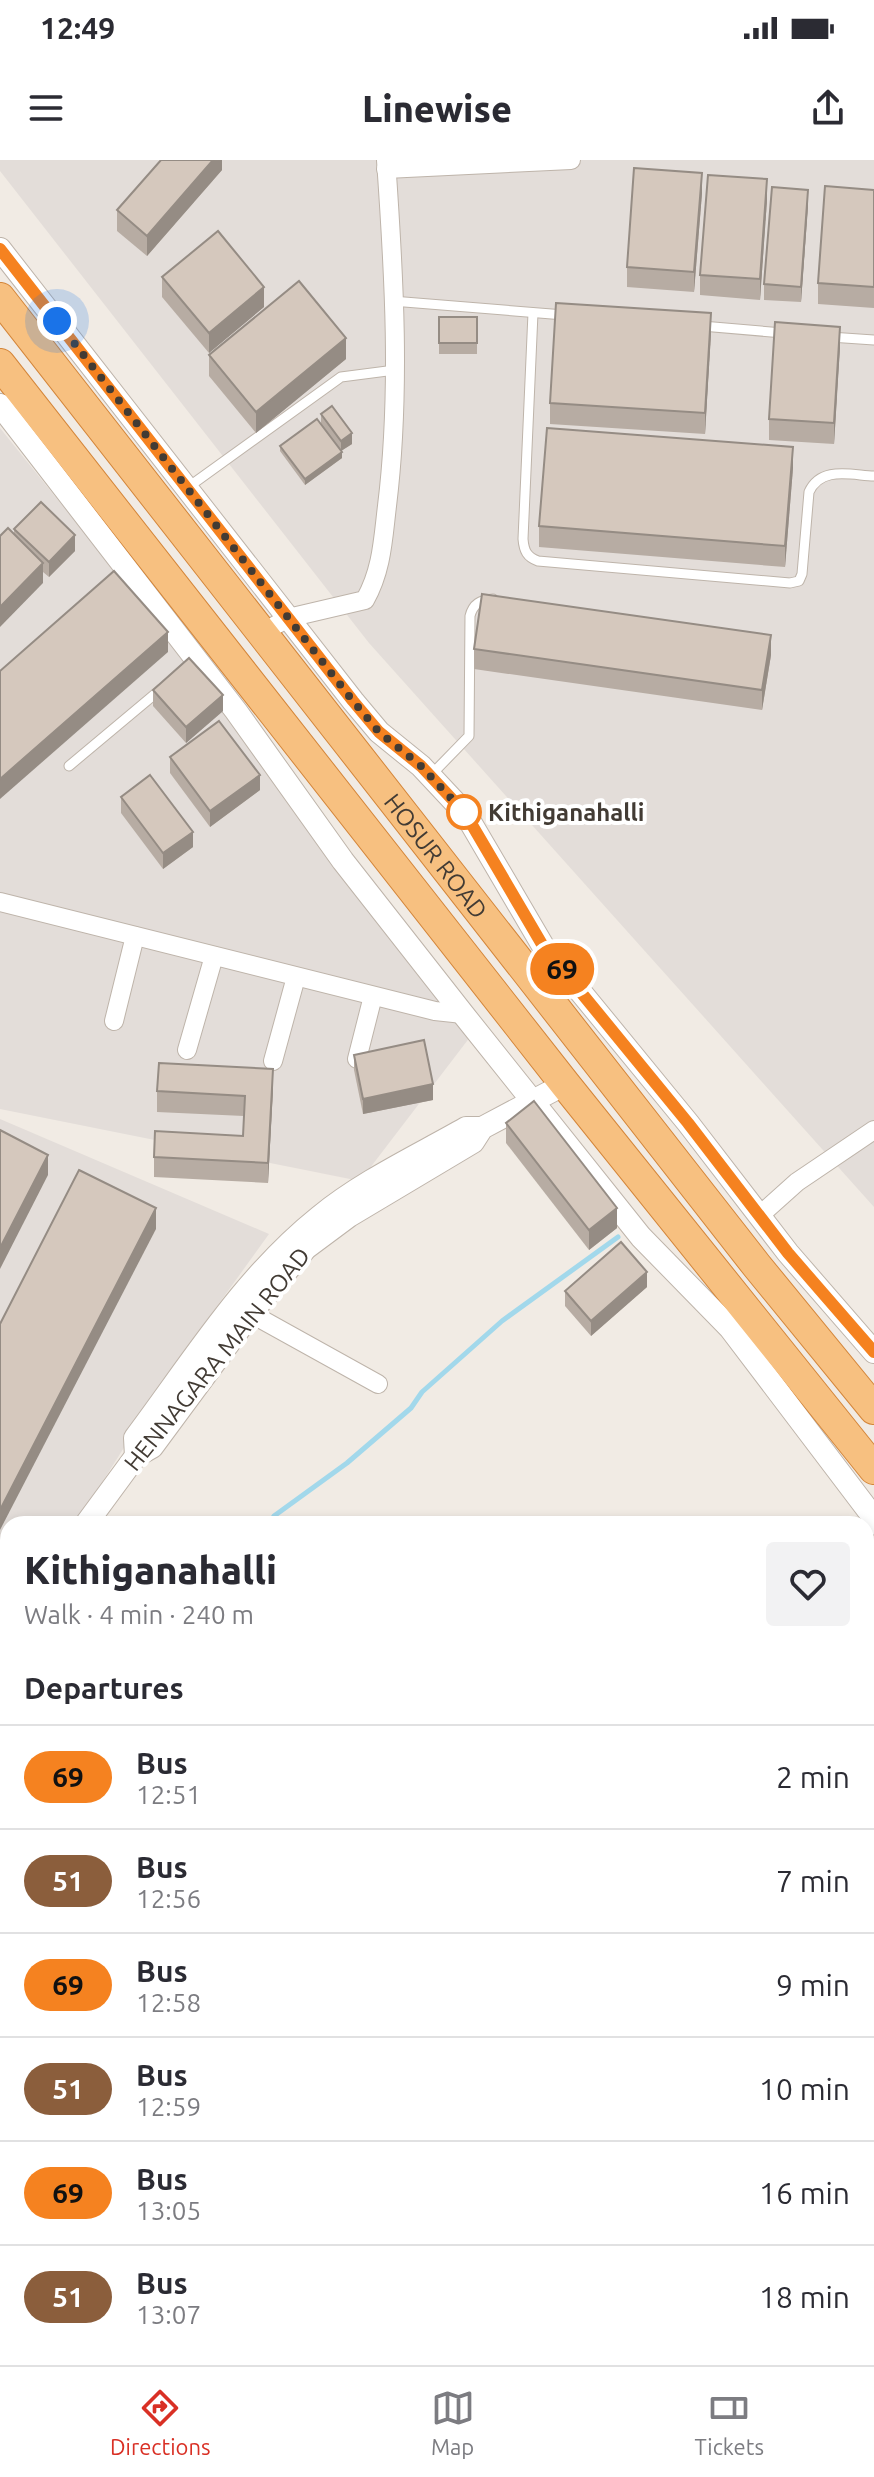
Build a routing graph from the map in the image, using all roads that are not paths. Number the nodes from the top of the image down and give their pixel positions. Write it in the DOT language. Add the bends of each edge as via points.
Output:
graph roads {
  1 [pos="571,160"];
  2 [pos="386,164"];
  3 [pos="0,249"];
  4 [pos="0,298"];
  5 [pos="392,301"];
  6 [pos="533,313"];
  7 [pos="580,317"];
  8 [pos="688,325"];
  9 [pos="797,334"];
  10 [pos="812,335"];
  11 [pos="874,340"];
  12 [pos="0,364"];
  13 [pos="395,370"];
  14 [pos="0,405"];
  15 [pos="874,476"];
  16 [pos="187,488"];
  17 [pos="509,601"];
  18 [pos="288,618"];
  19 [pos="262,633"];
  20 [pos="166,685"];
  21 [pos="69,766"];
  22 [pos="431,775"];
  23 [pos="0,902"];
  24 [pos="135,936"];
  25 [pos="214,956"];
  26 [pos="296,977"];
  27 [pos="373,996"];
  28 [pos="463,1014"];
  29 [pos="114,1021"];
  30 [pos="187,1050"];
  31 [pos="357,1059"];
  32 [pos="273,1061"];
  33 [pos="565,1084"];
  34 [pos="535,1102"];
  35 [pos="874,1130"];
  36 [pos="759,1216"];
  37 [pos="243,1309"];
  38 [pos="874,1352"];
  39 [pos="378,1384"];
  40 [pos="874,1409"];
  41 [pos="874,1469"];
  42 [pos="92,1516"];
  43 [pos="872,1516"];
  1 -- 2 [label="street"];
  2 -- 5 [label="street"];
  3 -- 16 [label="street"];
  4 -- 19 [label="highway, HOSUR ROAD"];
  5 -- 6 [label="lane"];
  5 -- 13 [label="street"];
  6 -- 7 [label="lane"];
  6 -- 15 [label="lane" via="523,539 530,558 799,581 814,481 823,475"];
  8 -- 9 [label="lane"];
  10 -- 11 [label="lane"];
  12 -- 33 [label="highway, HOSUR ROAD"];
  13 -- 16 [label="lane" via="341,377"];
  13 -- 18 [label="street" via="390,482 375,582 365,600"];
  14 -- 28 [label="street" via="191,664"];
  16 -- 18 [label="street"];
  17 -- 22 [label="lane" via="487,600 472,608 469,736"];
  18 -- 19 [label="street"];
  18 -- 22 [label="street" via="379,732"];
  19 -- 40 [label="highway, HOSUR ROAD"];
  20 -- 21 [label="lane"];
  22 -- 36 [label="street" via="465,813 543,946"];
  23 -- 24 [label="street"];
  24 -- 25 [label="street"];
  24 -- 29 [label="street"];
  25 -- 26 [label="street"];
  25 -- 30 [label="street"];
  26 -- 27 [label="street"];
  26 -- 32 [label="street"];
  27 -- 28 [label="street"];
  27 -- 31 [label="street"];
  28 -- 34 [label="street"];
  33 -- 34 [label="street, HENNAGARA MAIN ROAD"];
  33 -- 41 [label="highway, HOSUR ROAD"];
  34 -- 37 [label="street, HENNAGARA MAIN ROAD" via="482,1128 473,1142 318,1237"];
  34 -- 43 [label="street" via="641,1237 730,1328"];
  35 -- 36 [label="street" via="797,1182"];
  36 -- 38 [label="street"];
  37 -- 39 [label="street"];
  37 -- 42 [label="street, HENNAGARA MAIN ROAD" via="152,1447 136,1456"];
}
